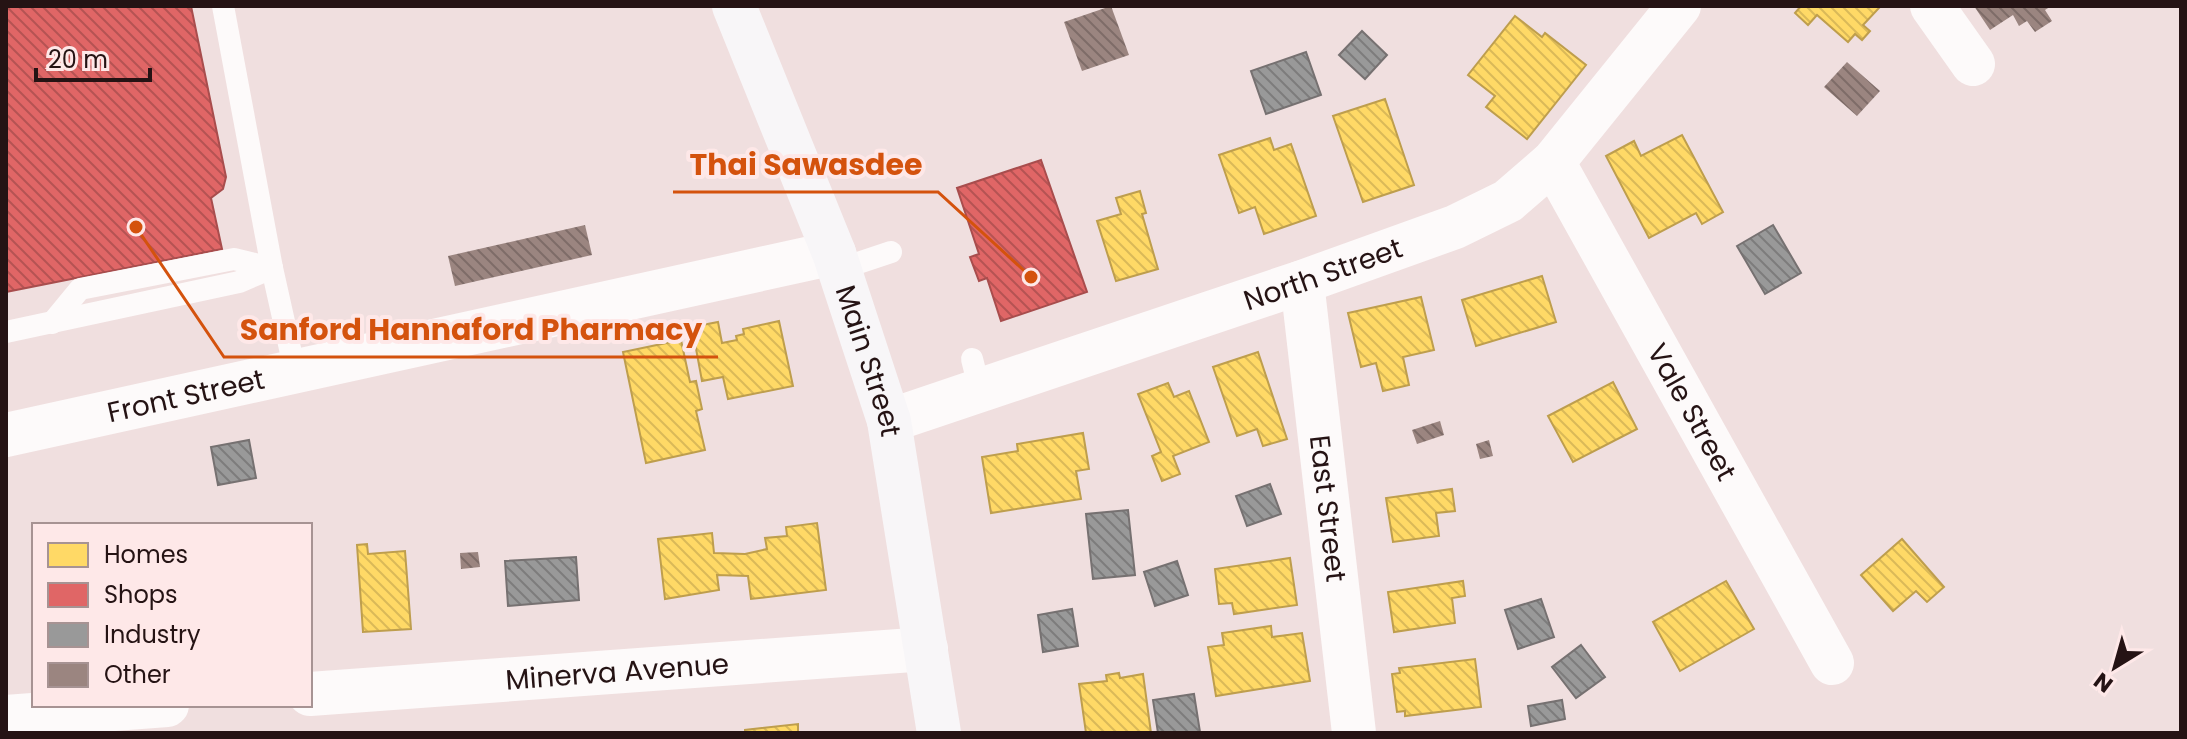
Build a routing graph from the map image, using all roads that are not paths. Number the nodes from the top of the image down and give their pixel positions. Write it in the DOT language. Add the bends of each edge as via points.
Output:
graph roads {
  1 [pos="223,6"];
  2 [pos="734,6"];
  3 [pos="1679,6"];
  4 [pos="1932,6"];
  5 [pos="1973,64"];
  6 [pos="1553,162"];
  7 [pos="891,252"];
  8 [pos="837,261"];
  9 [pos="272,268"];
  10 [pos="1302,282"];
  11 [pos="6,332"];
  12 [pos="295,371"];
  13 [pos="889,421"];
  14 [pos="6,435"];
  15 [pos="926,649"];
  16 [pos="1832,663"];
  17 [pos="312,694"];
  18 [pos="140,707"];
  19 [pos="6,717"];
  20 [pos="939,733"];
  21 [pos="1354,733"];
  1 -- 9 [label="lane"];
  2 -- 8 [label="main road, Main Street"];
  3 -- 6 [label="street, North Street"];
  4 -- 5 [label="street"];
  6 -- 10 [label="street, North Street" via="1530,185 1487,213"];
  6 -- 16 [label="street, Vale Street"];
  7 -- 8 [label="lane"];
  8 -- 12 [label="street, Front Street"];
  8 -- 13 [label="main road, Main Street"];
  9 -- 11 [label="lane" via="234,259 80,289 52,323"];
  9 -- 12 [label="lane"];
  10 -- 13 [label="street, North Street" via="976,375"];
  10 -- 21 [label="street, East Street"];
  12 -- 14 [label="street, Front Street"];
  13 -- 15 [label="main road, Main Street"];
  15 -- 17 [label="street, Minerva Avenue"];
  15 -- 20 [label="main road, Main Street"];
  18 -- 19 [label="street"];
}
